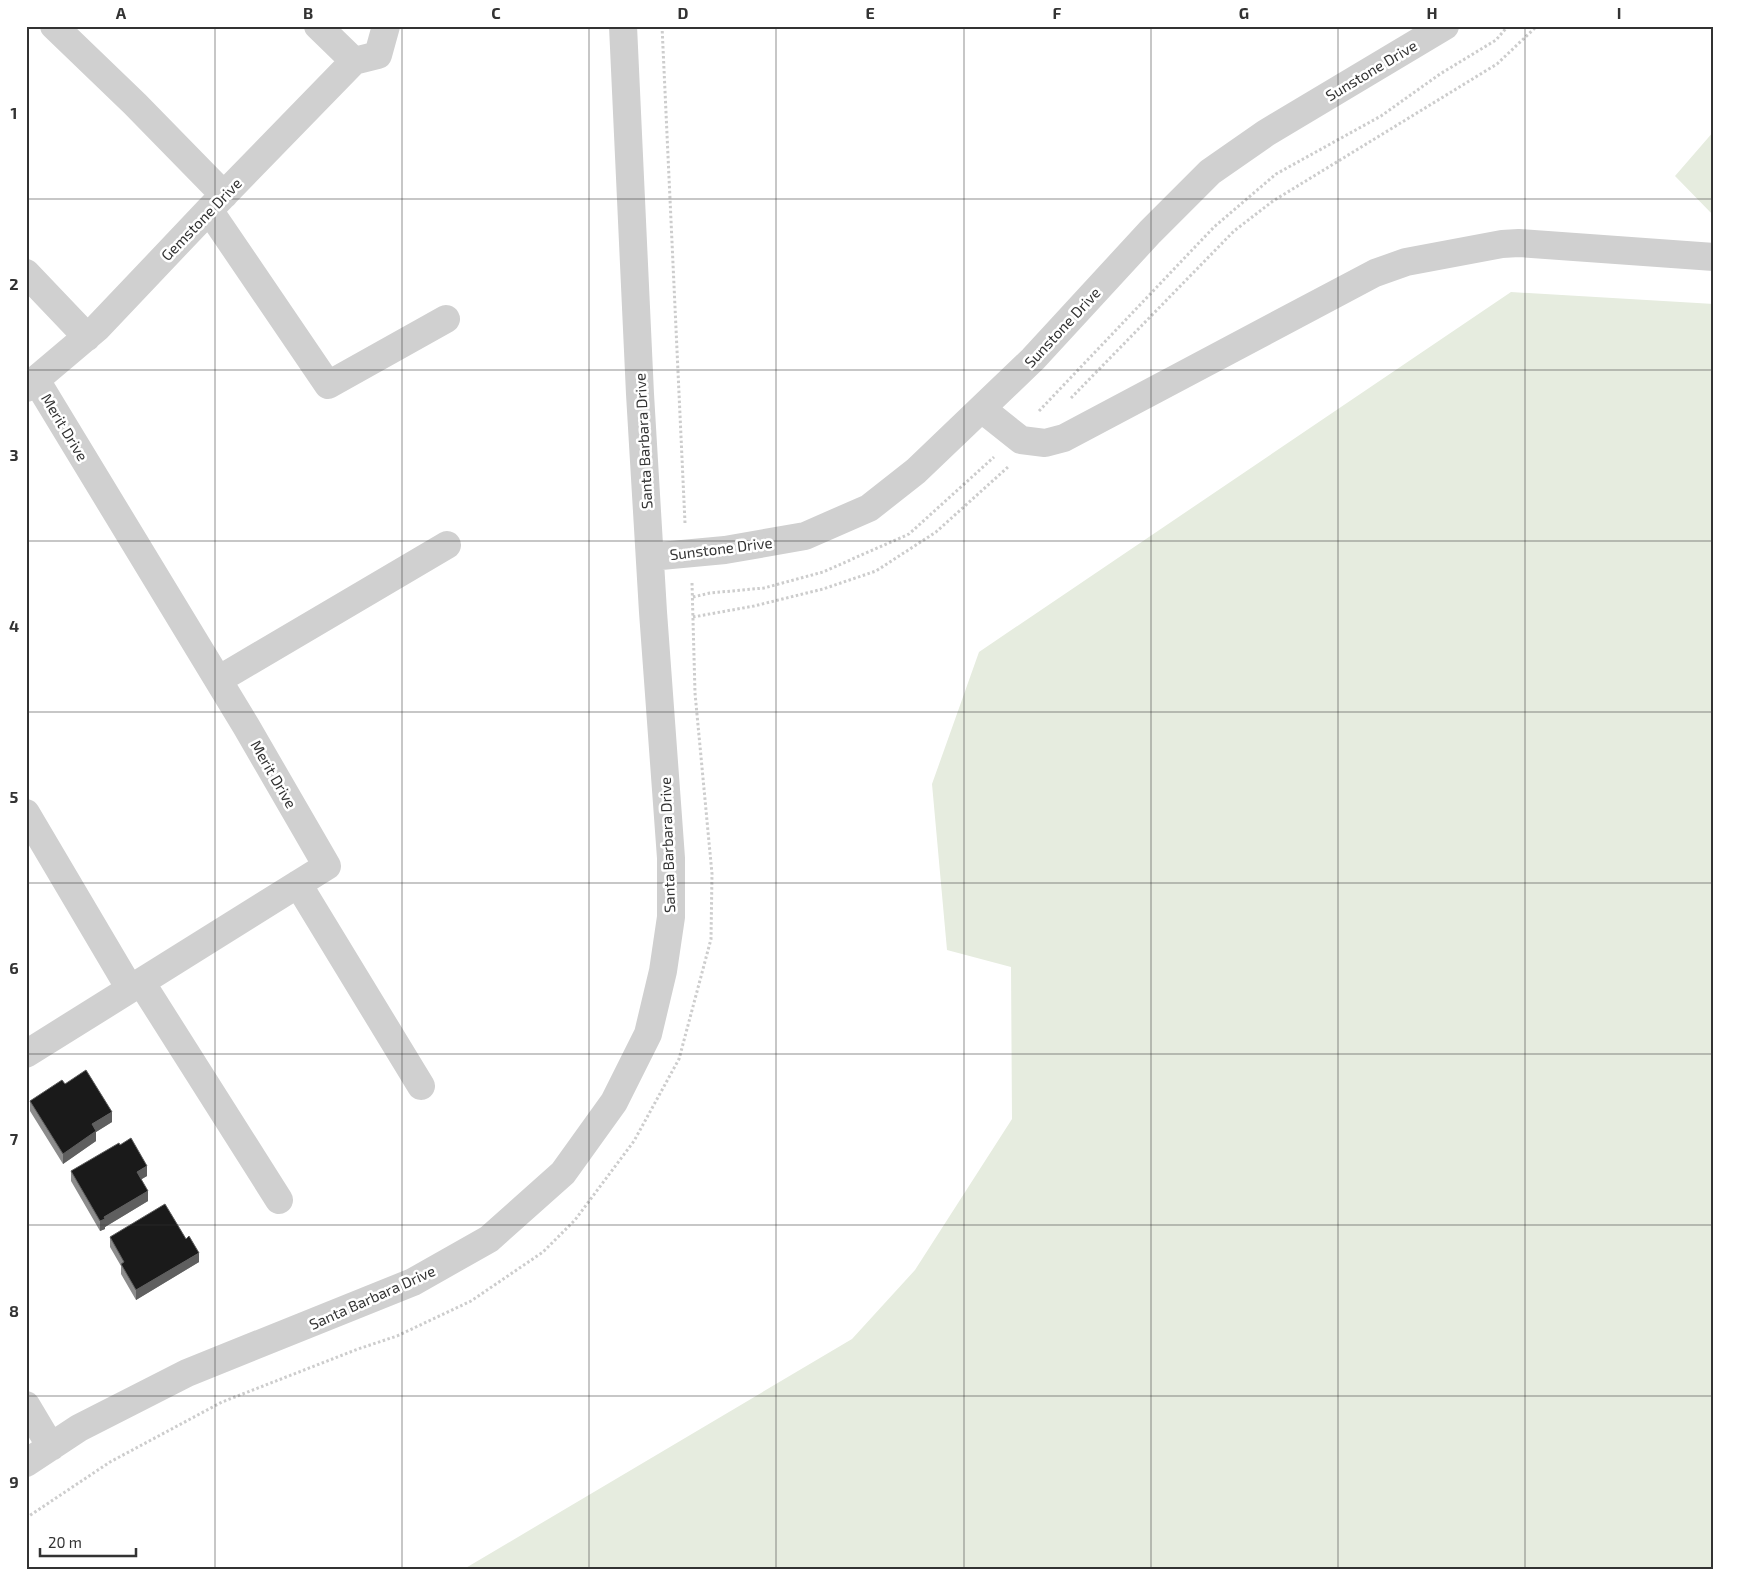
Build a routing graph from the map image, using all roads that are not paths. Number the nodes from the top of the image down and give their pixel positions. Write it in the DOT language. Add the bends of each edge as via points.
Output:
graph roads {
  1 [pos="54,26"];
  2 [pos="318,26"];
  3 [pos="386,26"];
  4 [pos="623,26"];
  5 [pos="1445,26"];
  6 [pos="366,58"];
  7 [pos="216,202"];
  8 [pos="1714,257"];
  9 [pos="26,273"];
  10 [pos="446,320"];
  11 [pos="87,337"];
  12 [pos="31,384"];
  13 [pos="982,409"];
  14 [pos="447,545"];
  15 [pos="650,557"];
  16 [pos="218,680"];
  17 [pos="26,813"];
  18 [pos="298,884"];
  19 [pos="136,986"];
  20 [pos="26,1054"];
  21 [pos="422,1086"];
  22 [pos="279,1200"];
  23 [pos="26,1406"];
  24 [pos="51,1447"];
  25 [pos="26,1463"];
  1 -- 7 [label="street" via="135,104"];
  2 -- 6 [label="street"];
  3 -- 6 [label="street"];
  4 -- 15 [label="street, Santa Barbara Drive"];
  5 -- 13 [label="street, Sunstone Drive" via="1266,133 1210,172"];
  6 -- 7 [label="street, Gemstone Drive"];
  7 -- 10 [label="street" via="328,385"];
  7 -- 11 [label="street, Gemstone Drive"];
  8 -- 13 [label="street" via="1519,243 1406,262 1375,273 1064,438 1045,443 1024,439"];
  9 -- 11 [label="street"];
  11 -- 12 [label="street, Gemstone Drive"];
  12 -- 16 [label="street, Merit Drive"];
  13 -- 15 [label="street, Sunstone Drive" via="916,471 869,508 805,536 725,550"];
  14 -- 16 [label="street"];
  15 -- 24 [label="street, Santa Barbara Drive" via="671,858 670,918 663,971 648,1034 614,1102 563,1173 488,1240 413,1282 187,1373 79,1428"];
  16 -- 18 [label="street, Merit Drive" via="327,866"];
  17 -- 19 [label="street"];
  18 -- 19 [label="street, Merit Drive"];
  18 -- 21 [label="street"];
  19 -- 20 [label="street, Merit Drive"];
  19 -- 22 [label="street"];
  23 -- 24 [label="street"];
  24 -- 25 [label="street, Santa Barbara Drive"];
}
